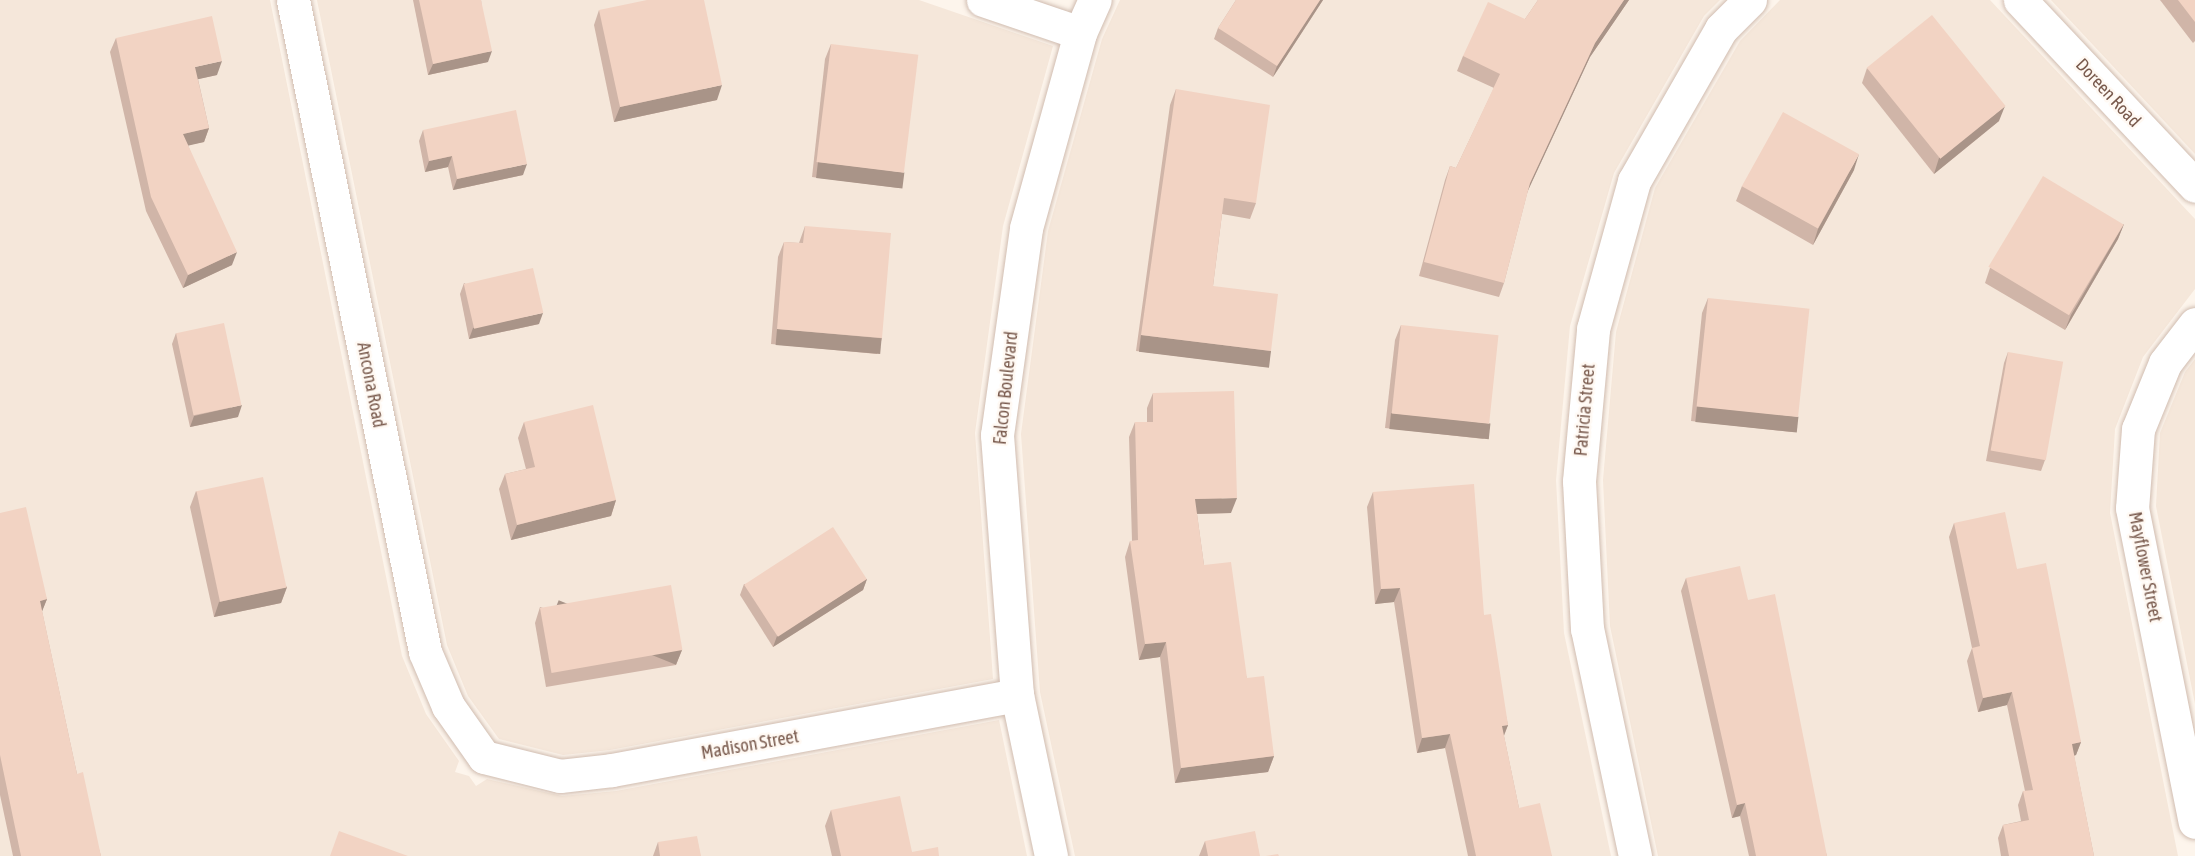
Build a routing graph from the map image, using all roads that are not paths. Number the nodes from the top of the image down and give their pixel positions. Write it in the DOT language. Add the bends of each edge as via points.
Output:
graph roads {
  1 [pos="293,0"];
  2 [pos="983,0"];
  3 [pos="1095,0"];
  4 [pos="1750,0"];
  5 [pos="2020,0"];
  6 [pos="1080,33"];
  7 [pos="2195,186"];
  8 [pos="2195,324"];
  9 [pos="1017,695"];
  10 [pos="484,757"];
  11 [pos="2195,822"];
  12 [pos="1051,856"];
  13 [pos="1635,856"];
  1 -- 10 [label="street, Ancona Road" via="425,652 448,706"];
  2 -- 6 [label="street"];
  3 -- 6 [label="street, Falcon Boulevard"];
  4 -- 13 [label="street, Patricia Street" via="1721,29 1634,181 1593,329 1579,481 1587,629"];
  5 -- 7 [label="street, Doreen Road"];
  6 -- 9 [label="street, Falcon Boulevard" via="1026,228 997,435"];
  8 -- 11 [label="street, Mayflower Street" via="2164,363 2138,429 2132,508"];
  9 -- 10 [label="street, Madison Street" via="612,770 560,776"];
  9 -- 12 [label="street, Falcon Boulevard"];
}
